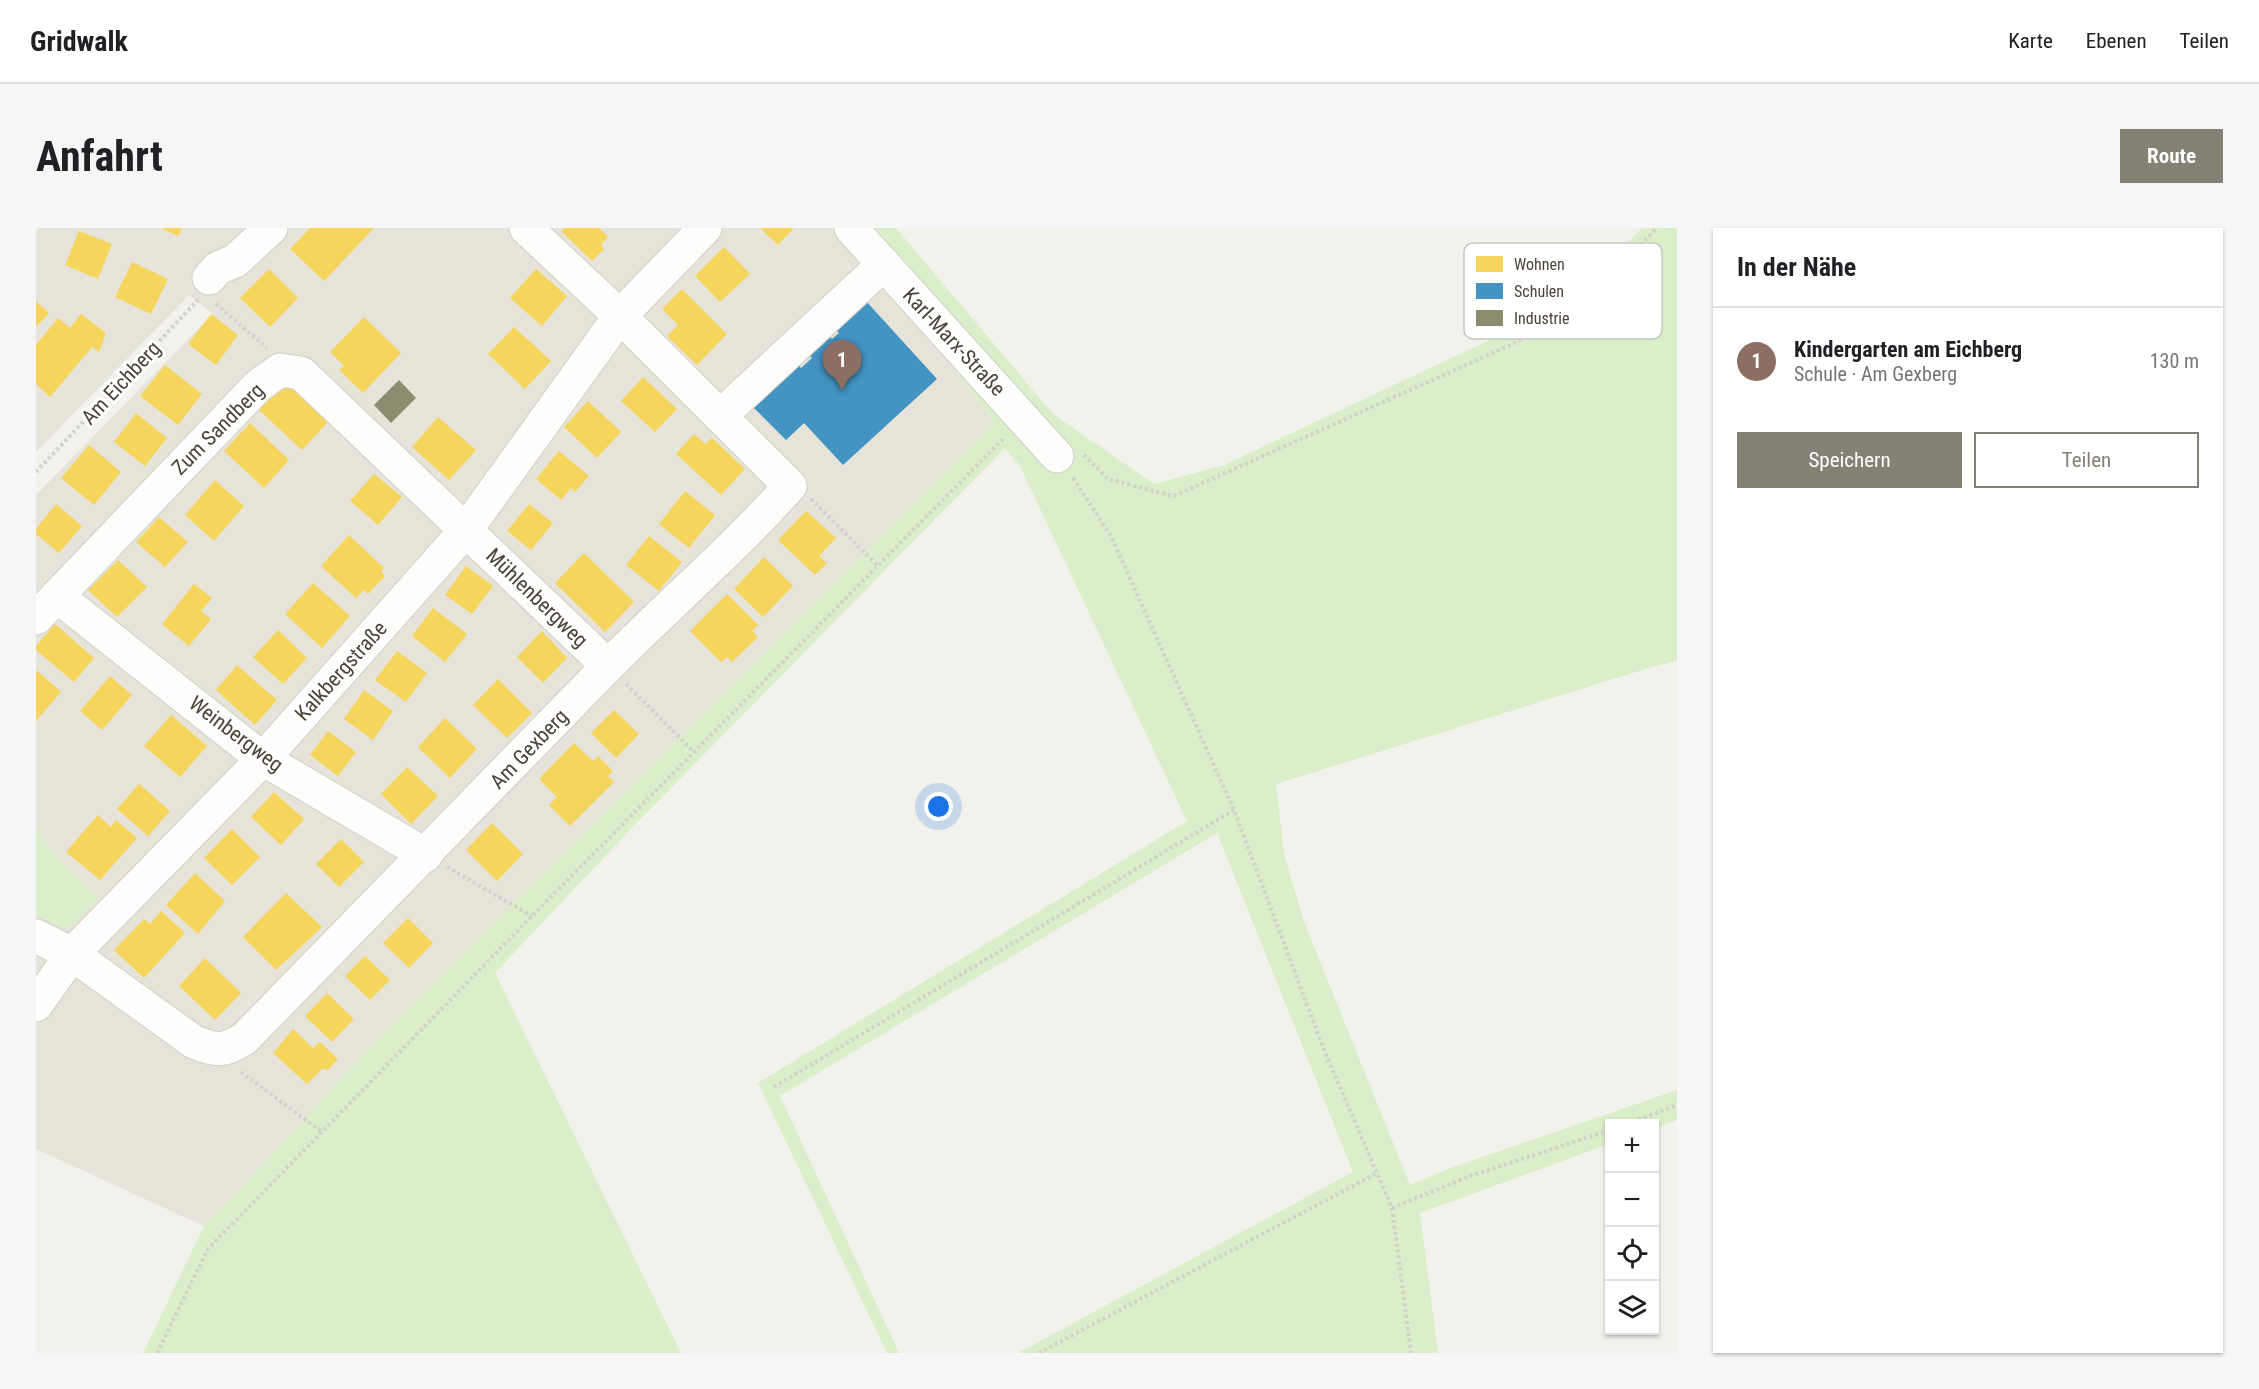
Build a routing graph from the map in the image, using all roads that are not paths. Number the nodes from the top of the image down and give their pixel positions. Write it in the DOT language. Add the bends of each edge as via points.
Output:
graph roads {
  1 [pos="272,228"];
  2 [pos="526,228"];
  3 [pos="705,228"];
  4 [pos="851,228"];
  5 [pos="884,264"];
  6 [pos="207,286"];
  7 [pos="620,316"];
  8 [pos="720,416"];
  9 [pos="1070,455"];
  10 [pos="466,530"];
  11 [pos="47,607"];
  12 [pos="608,666"];
  13 [pos="263,759"];
  14 [pos="426,855"];
  15 [pos="36,936"];
  16 [pos="72,954"];
  17 [pos="36,1005"];
  1 -- 6 [label="street" via="235,261 218,268"];
  2 -- 7 [label="street"];
  3 -- 7 [label="street, Kalkbergstraße"];
  4 -- 5 [label="street, Karl-Marx-Straße"];
  5 -- 8 [label="street"];
  5 -- 9 [label="street, Karl-Marx-Straße" via="1024,418"];
  7 -- 8 [label="street"];
  7 -- 10 [label="street, Kalkbergstraße"];
  8 -- 12 [label="street, Am Gexberg" via="790,486 759,521"];
  10 -- 11 [label="street, Zum Sandberg" via="302,373 280,370 258,386"];
  10 -- 12 [label="street, Mühlenbergweg"];
  10 -- 13 [label="street, Kalkbergstraße"];
  11 -- 13 [label="street, Weinbergweg"];
  12 -- 14 [label="street, Am Gexberg"];
  13 -- 14 [label="street, Weinbergweg"];
  13 -- 16 [label="street, Kalkbergstraße"];
  14 -- 16 [label="street, Am Gexberg" via="244,1039 226,1049 194,1042"];
  15 -- 16 [label="street"];
  16 -- 17 [label="street, Kalkbergstraße"];
}
